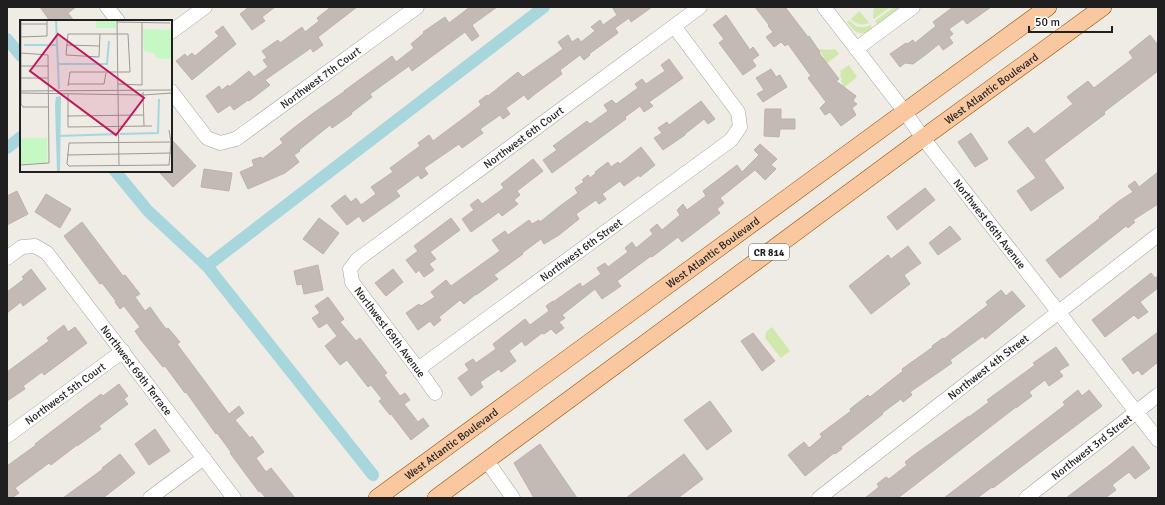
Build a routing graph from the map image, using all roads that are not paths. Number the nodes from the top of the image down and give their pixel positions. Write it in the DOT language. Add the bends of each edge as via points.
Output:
graph roads {
  1 [pos="107,7"];
  2 [pos="205,7"];
  3 [pos="417,7"];
  4 [pos="700,7"];
  5 [pos="824,7"];
  6 [pos="913,7"];
  7 [pos="1048,7"];
  8 [pos="1103,7"];
  9 [pos="117,20"];
  10 [pos="674,26"];
  11 [pos="172,31"];
  12 [pos="856,49"];
  13 [pos="172,92"];
  14 [pos="905,112"];
  15 [pos="923,138"];
  16 [pos="1158,235"];
  17 [pos="7,258"];
  18 [pos="350,269"];
  19 [pos="1059,312"];
  20 [pos="122,351"];
  21 [pos="418,369"];
  22 [pos="435,393"];
  23 [pos="1158,395"];
  24 [pos="1137,412"];
  25 [pos="7,436"];
  26 [pos="1158,440"];
  27 [pos="204,458"];
  28 [pos="486,461"];
  29 [pos="150,498"];
  30 [pos="234,498"];
  31 [pos="377,498"];
  32 [pos="436,498"];
  33 [pos="513,498"];
  34 [pos="819,498"];
  35 [pos="1026,498"];
  1 -- 9 [label="street"];
  2 -- 11 [label="street"];
  3 -- 13 [label="street, Northwest 7th Court" via="236,139 220,143 207,138"];
  4 -- 10 [label="street, Northwest 6th Court"];
  5 -- 12 [label="street, Northwest 66th Avenue"];
  6 -- 12 [label="street"];
  7 -- 14 [label="main road, West Atlantic Boulevard / CR 814"];
  8 -- 15 [label="main road, West Atlantic Boulevard / CR 814"];
  10 -- 18 [label="street, Northwest 6th Court" via="357,260"];
  10 -- 21 [label="street, Northwest 6th Street" via="738,112 740,127 731,140"];
  12 -- 14 [label="street, Northwest 66th Avenue"];
  14 -- 15 [label="street, Northwest 66th Avenue"];
  14 -- 31 [label="main road, West Atlantic Boulevard / CR 814"];
  15 -- 19 [label="street, Northwest 66th Avenue"];
  15 -- 28 [label="main road, West Atlantic Boulevard / CR 814"];
  16 -- 19 [label="street, Northwest 4th Street"];
  17 -- 20 [label="street, Northwest 69th Terrace" via="22,248 36,246 47,253"];
  18 -- 21 [label="street, Northwest 69th Avenue" via="352,282"];
  19 -- 24 [label="street, Northwest 66th Avenue"];
  19 -- 34 [label="street, Northwest 4th Street"];
  20 -- 25 [label="street, Northwest 5th Court"];
  20 -- 27 [label="street, Northwest 69th Terrace"];
  21 -- 22 [label="street, Northwest 69th Avenue"];
  23 -- 24 [label="street, Northwest 3rd Street"];
  24 -- 26 [label="street, Northwest 66th Avenue"];
  24 -- 35 [label="street, Northwest 3rd Street"];
  27 -- 29 [label="street"];
  27 -- 30 [label="street, Northwest 69th Terrace"];
  28 -- 32 [label="main road, West Atlantic Boulevard / CR 814"];
  28 -- 33 [label="street"];
}
